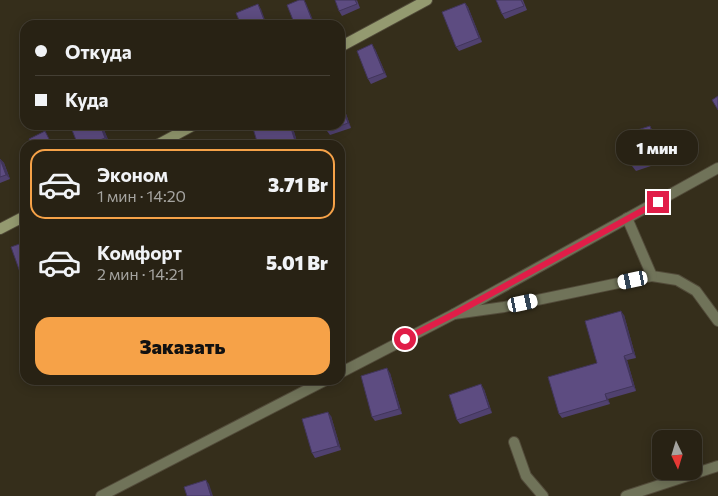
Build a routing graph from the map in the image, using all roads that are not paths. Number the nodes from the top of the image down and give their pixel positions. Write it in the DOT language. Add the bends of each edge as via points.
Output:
graph roads {
  1 [pos="427,0"];
  2 [pos="345,44"];
  3 [pos="185,130"];
  4 [pos="166,140"];
  5 [pos="718,168"];
  6 [pos="627,218"];
  7 [pos="20,219"];
  8 [pos="0,229"];
  9 [pos="652,276"];
  10 [pos="454,314"];
  11 [pos="718,321"];
  12 [pos="345,370"];
  13 [pos="316,385"];
  14 [pos="514,442"];
  15 [pos="718,466"];
  16 [pos="101,496"];
  17 [pos="543,496"];
  18 [pos="626,496"];
  1 -- 2 [label="street"];
  3 -- 4 [label="street"];
  5 -- 6 [label="street"];
  6 -- 9 [label="street"];
  6 -- 10 [label="street"];
  7 -- 8 [label="street"];
  9 -- 10 [label="street" via="504,307"];
  9 -- 11 [label="street" via="678,280 696,290"];
  10 -- 12 [label="street"];
  13 -- 16 [label="street"];
  14 -- 17 [label="street" via="526,476"];
  15 -- 18 [label="street"];
}
